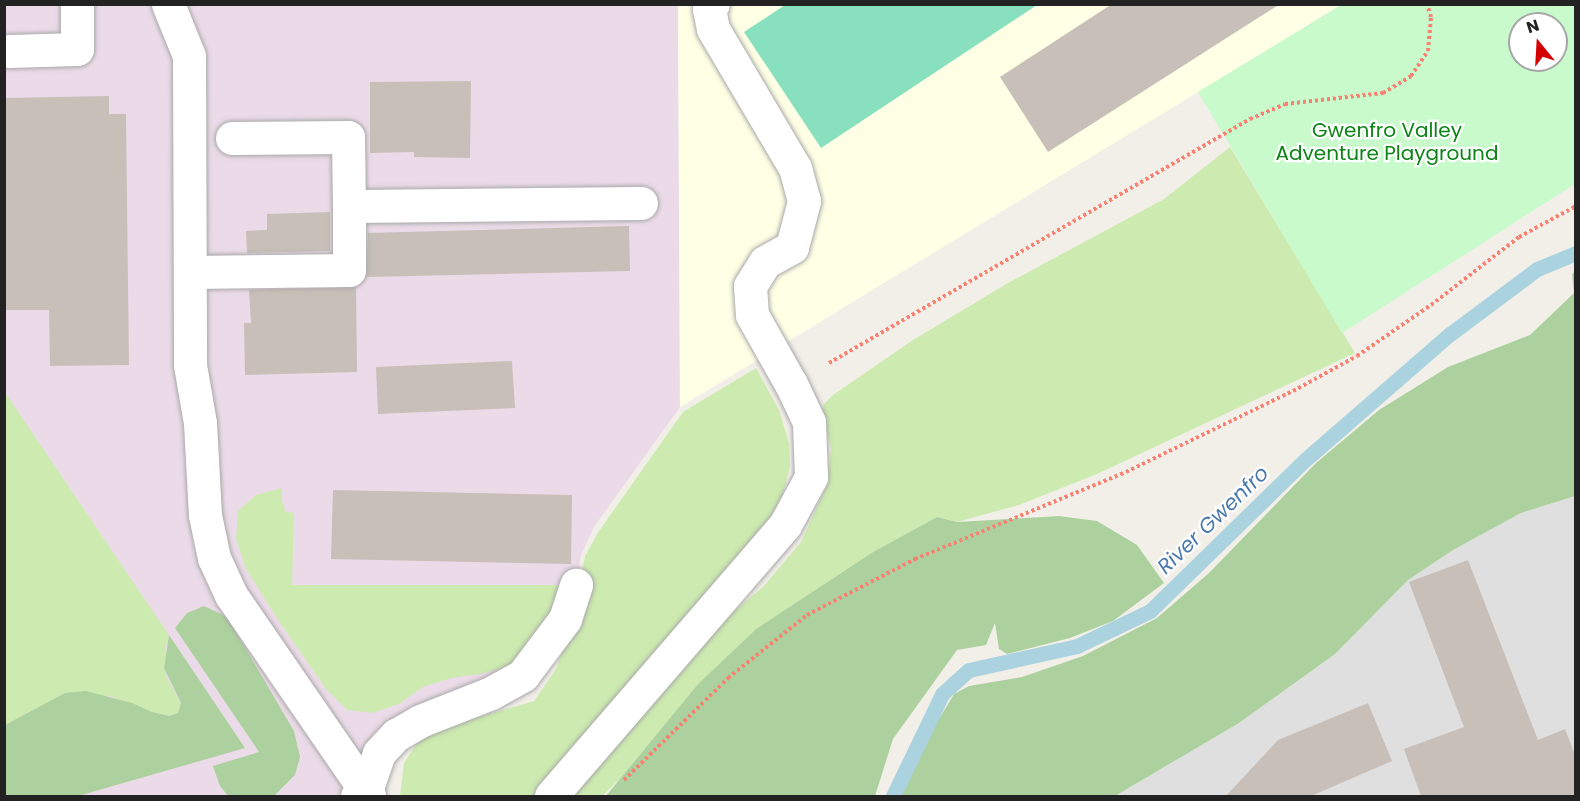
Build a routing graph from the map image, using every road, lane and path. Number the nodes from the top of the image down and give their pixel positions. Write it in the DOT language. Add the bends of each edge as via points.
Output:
graph roads {
  1 [pos="77,4"];
  2 [pos="168,4"];
  3 [pos="713,4"];
  4 [pos="1427,4"];
  5 [pos="9,51"];
  6 [pos="232,138"];
  7 [pos="641,203"];
  8 [pos="348,206"];
  9 [pos="1575,206"];
  10 [pos="190,272"];
  11 [pos="792,384"];
  12 [pos="576,585"];
  13 [pos="616,789"];
  14 [pos="364,795"];
  15 [pos="551,796"];
  1 -- 5 [label="street" via="76,49"];
  2 -- 10 [label="street" via="189,56"];
  3 -- 11 [label="street" via="709,9 713,29 795,168 804,201 792,247 765,262 750,286 752,315"];
  4 -- 11 [label="path" via="1431,17 1428,51 1411,76 1383,93 1285,104 1250,119"];
  6 -- 8 [label="street" via="348,137"];
  7 -- 8 [label="street"];
  8 -- 10 [label="street" via="349,270"];
  9 -- 13 [label="path" via="1519,237 1357,356 1293,391 1126,472 915,559 807,615 728,678"];
  10 -- 14 [label="street" via="190,365 201,423 205,514 214,558 231,595"];
  11 -- 15 [label="street" via="809,422 811,477 785,525"];
  12 -- 14 [label="street" via="565,619 523,675 396,735 379,753"];
}
